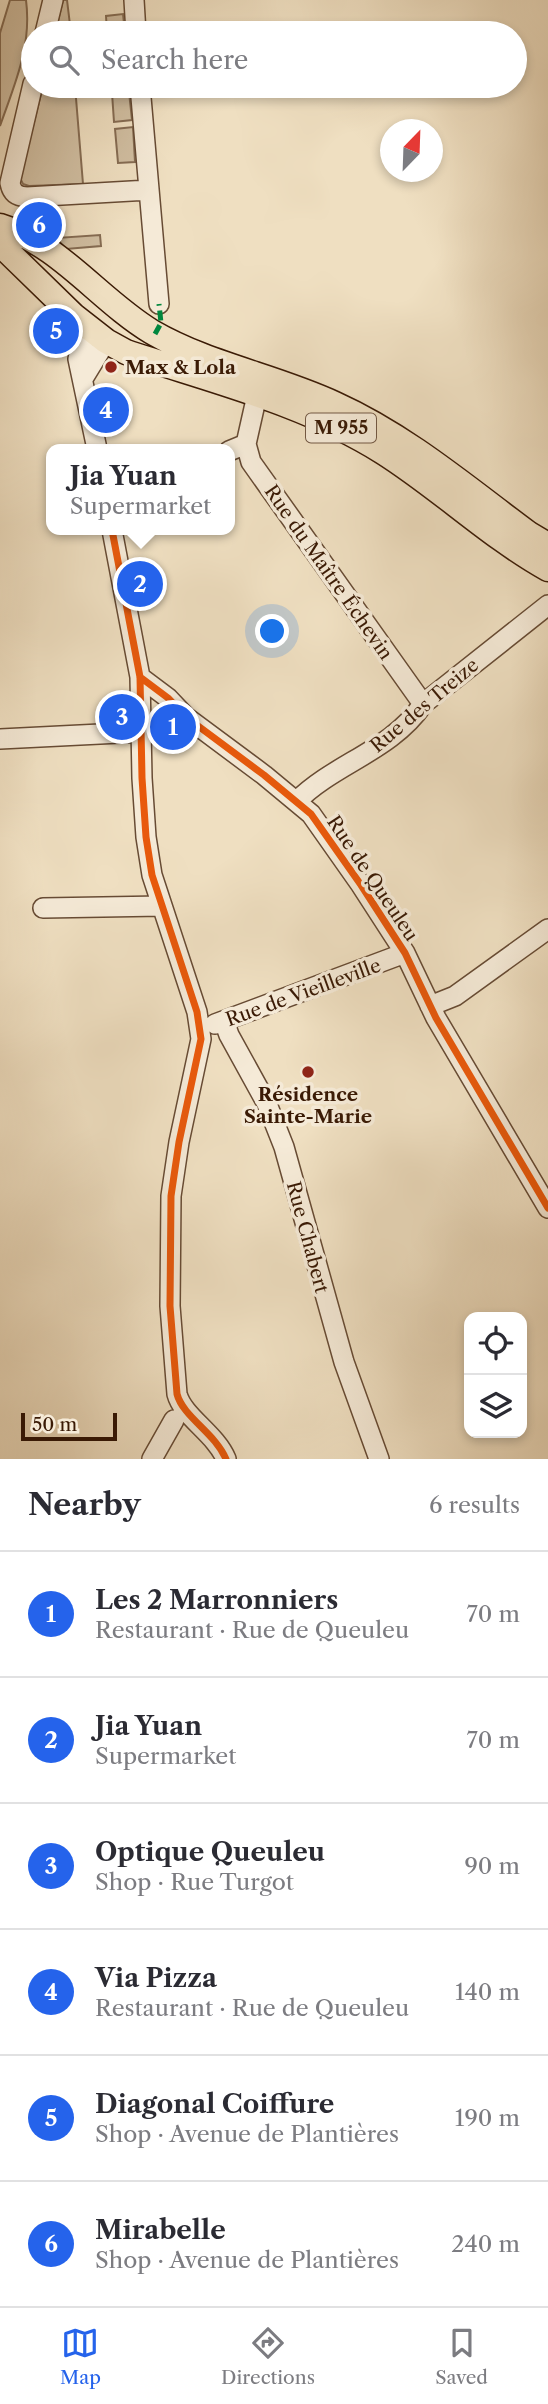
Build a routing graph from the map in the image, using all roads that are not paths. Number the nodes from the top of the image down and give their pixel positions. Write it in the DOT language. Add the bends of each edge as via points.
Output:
graph roads {
  1 [pos="53,0"];
  2 [pos="134,0"];
  3 [pos="49,21"];
  4 [pos="135,21"];
  5 [pos="30,98"];
  6 [pos="142,98"];
  7 [pos="149,190"];
  8 [pos="0,226"];
  9 [pos="0,244"];
  10 [pos="159,304"];
  11 [pos="119,310"];
  12 [pos="98,335"];
  13 [pos="257,395"];
  14 [pos="96,444"];
  15 [pos="238,447"];
  16 [pos="113,535"];
  17 [pos="548,545"];
  18 [pos="548,569"];
  19 [pos="548,605"];
  20 [pos="140,677"];
  21 [pos="423,704"];
  22 [pos="186,717"];
  23 [pos="140,724"];
  24 [pos="0,739"];
  25 [pos="297,801"];
  26 [pos="162,906"];
  27 [pos="43,908"];
  28 [pos="548,929"];
  29 [pos="405,953"];
  30 [pos="430,1006"];
  31 [pos="225,1021"];
  32 [pos="200,1029"];
  33 [pos="548,1208"];
  34 [pos="180,1411"];
  35 [pos="152,1459"];
  36 [pos="226,1459"];
  37 [pos="379,1459"];
  1 -- 3 [label="street"];
  2 -- 4 [label="street"];
  5 -- 7 [label="street" via="10,183 16,195"];
  6 -- 7 [label="street"];
  7 -- 10 [label="street"];
  8 -- 11 [label="main road, M 955" via="51,251"];
  9 -- 12 [label="main road, M 955"];
  11 -- 12 [label="main road"];
  11 -- 17 [label="main road, M 955" via="184,349 358,414"];
  12 -- 13 [label="main road, M 955" via="126,352"];
  12 -- 14 [label="street" via="84,377"];
  13 -- 15 [label="street, Rue du Maître Échevin"];
  13 -- 18 [label="main road, M 955" via="323,420 384,453"];
  15 -- 21 [label="street, Rue du Maître Échevin"];
  16 -- 20 [label="street"];
  19 -- 21 [label="street, Rue des Treize"];
  20 -- 22 [label="street, Rue de Queuleu"];
  20 -- 23 [label="street"];
  21 -- 25 [label="street, Rue des Treize" via="393,736"];
  22 -- 23 [label="street, Rue de Queuleu" via="160,711"];
  22 -- 25 [label="street, Rue de Queuleu"];
  23 -- 24 [label="street, Rue de Queuleu"];
  23 -- 26 [label="street" via="146,837"];
  25 -- 29 [label="street, Rue de Queuleu" via="359,881"];
  26 -- 27 [label="street"];
  26 -- 32 [label="street"];
  28 -- 30 [label="street" via="456,996"];
  29 -- 30 [label="street, Rue de Queuleu"];
  29 -- 31 [label="street, Rue de Vieilleville"];
  30 -- 33 [label="street, Rue de Queuleu"];
  31 -- 32 [label="street, Rue de Vieilleville"];
  31 -- 37 [label="street, Rue Chabert" via="284,1147 344,1362"];
  32 -- 34 [label="street" via="171,1196 170,1306"];
  34 -- 35 [label="street"];
  34 -- 36 [label="street" via="212,1435"];
}
